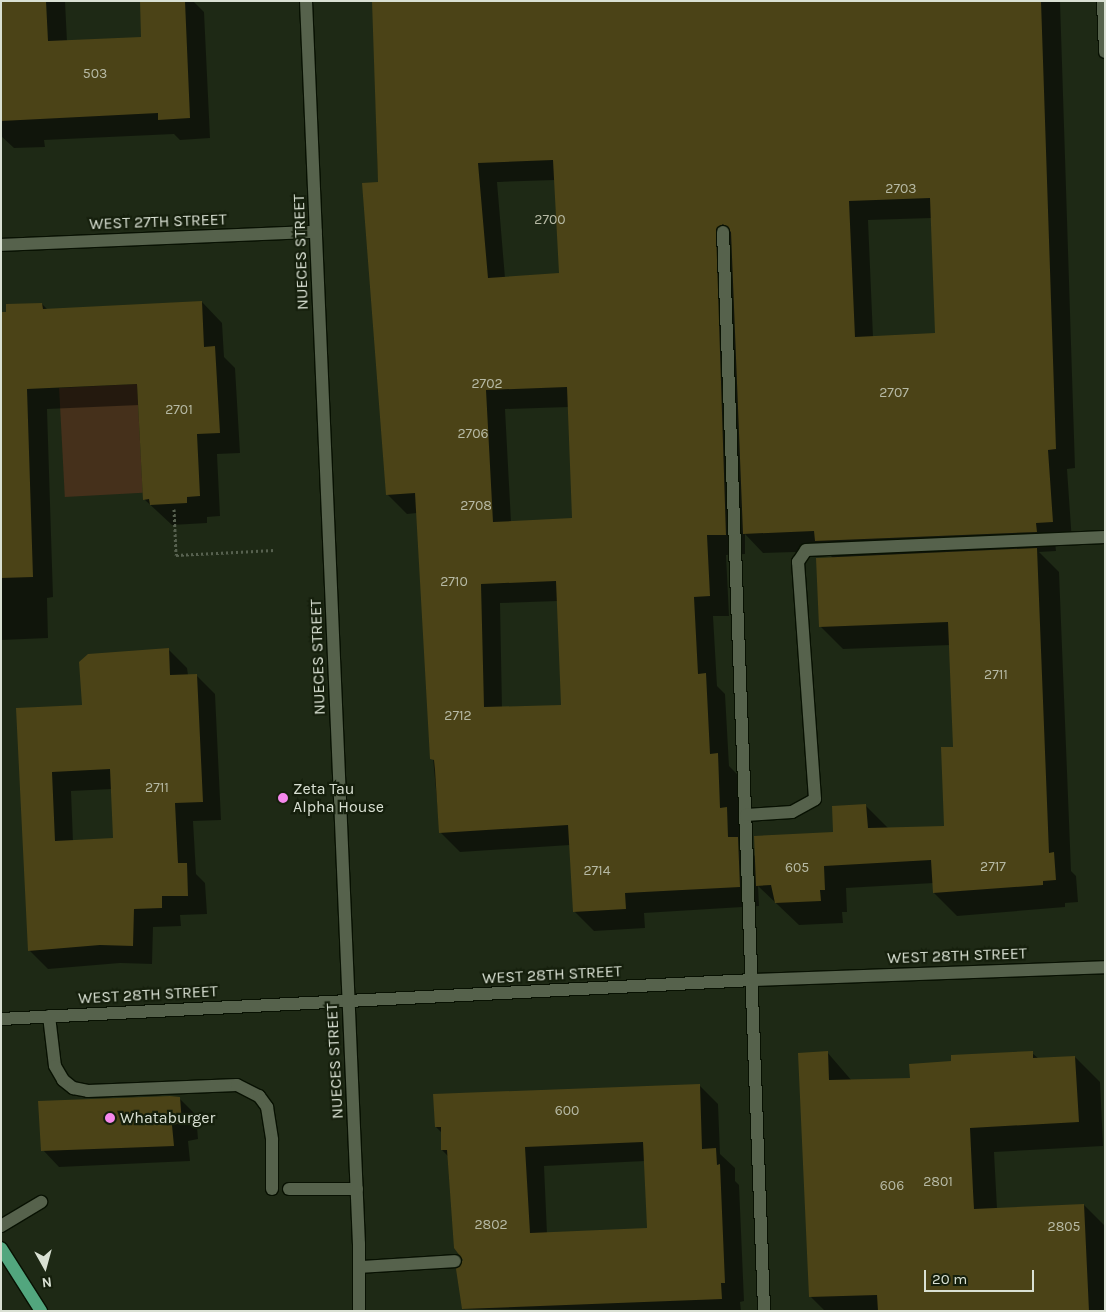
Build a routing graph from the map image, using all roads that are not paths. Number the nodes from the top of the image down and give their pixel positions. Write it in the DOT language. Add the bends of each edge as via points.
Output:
graph roads {
  1 [pos="306,1"];
  2 [pos="1103,1"];
  3 [pos="1105,52"];
  4 [pos="316,232"];
  5 [pos="723,232"];
  6 [pos="1,245"];
  7 [pos="1105,537"];
  8 [pos="746,815"];
  9 [pos="1105,966"];
  10 [pos="753,980"];
  11 [pos="349,1002"];
  12 [pos="49,1016"];
  13 [pos="1,1019"];
  14 [pos="272,1189"];
  15 [pos="289,1189"];
  16 [pos="357,1189"];
  17 [pos="41,1202"];
  18 [pos="1,1226"];
  19 [pos="1,1248"];
  20 [pos="455,1261"];
  21 [pos="360,1267"];
  22 [pos="42,1311"];
  23 [pos="359,1311"];
  24 [pos="764,1311"];
  1 -- 4 [label="street, NUECES STREET"];
  2 -- 3 [label="street"];
  4 -- 6 [label="street, WEST 27TH STREET"];
  4 -- 11 [label="street, NUECES STREET"];
  5 -- 8 [label="street"];
  7 -- 8 [label="street" via="806,550 798,562 815,799 792,812"];
  8 -- 10 [label="street"];
  9 -- 10 [label="street, WEST 28TH STREET"];
  10 -- 11 [label="street, WEST 28TH STREET"];
  10 -- 24 [label="street"];
  11 -- 12 [label="street, WEST 28TH STREET"];
  11 -- 16 [label="street, NUECES STREET"];
  12 -- 13 [label="street, WEST 28TH STREET"];
  12 -- 14 [label="street" via="55,1066 74,1088 88,1091 237,1085 259,1096 267,1107 272,1140"];
  15 -- 16 [label="street"];
  16 -- 21 [label="street, NUECES STREET"];
  17 -- 18 [label="street"];
  19 -- 22 [label="main road"];
  20 -- 21 [label="street"];
  21 -- 23 [label="street, NUECES STREET"];
}
